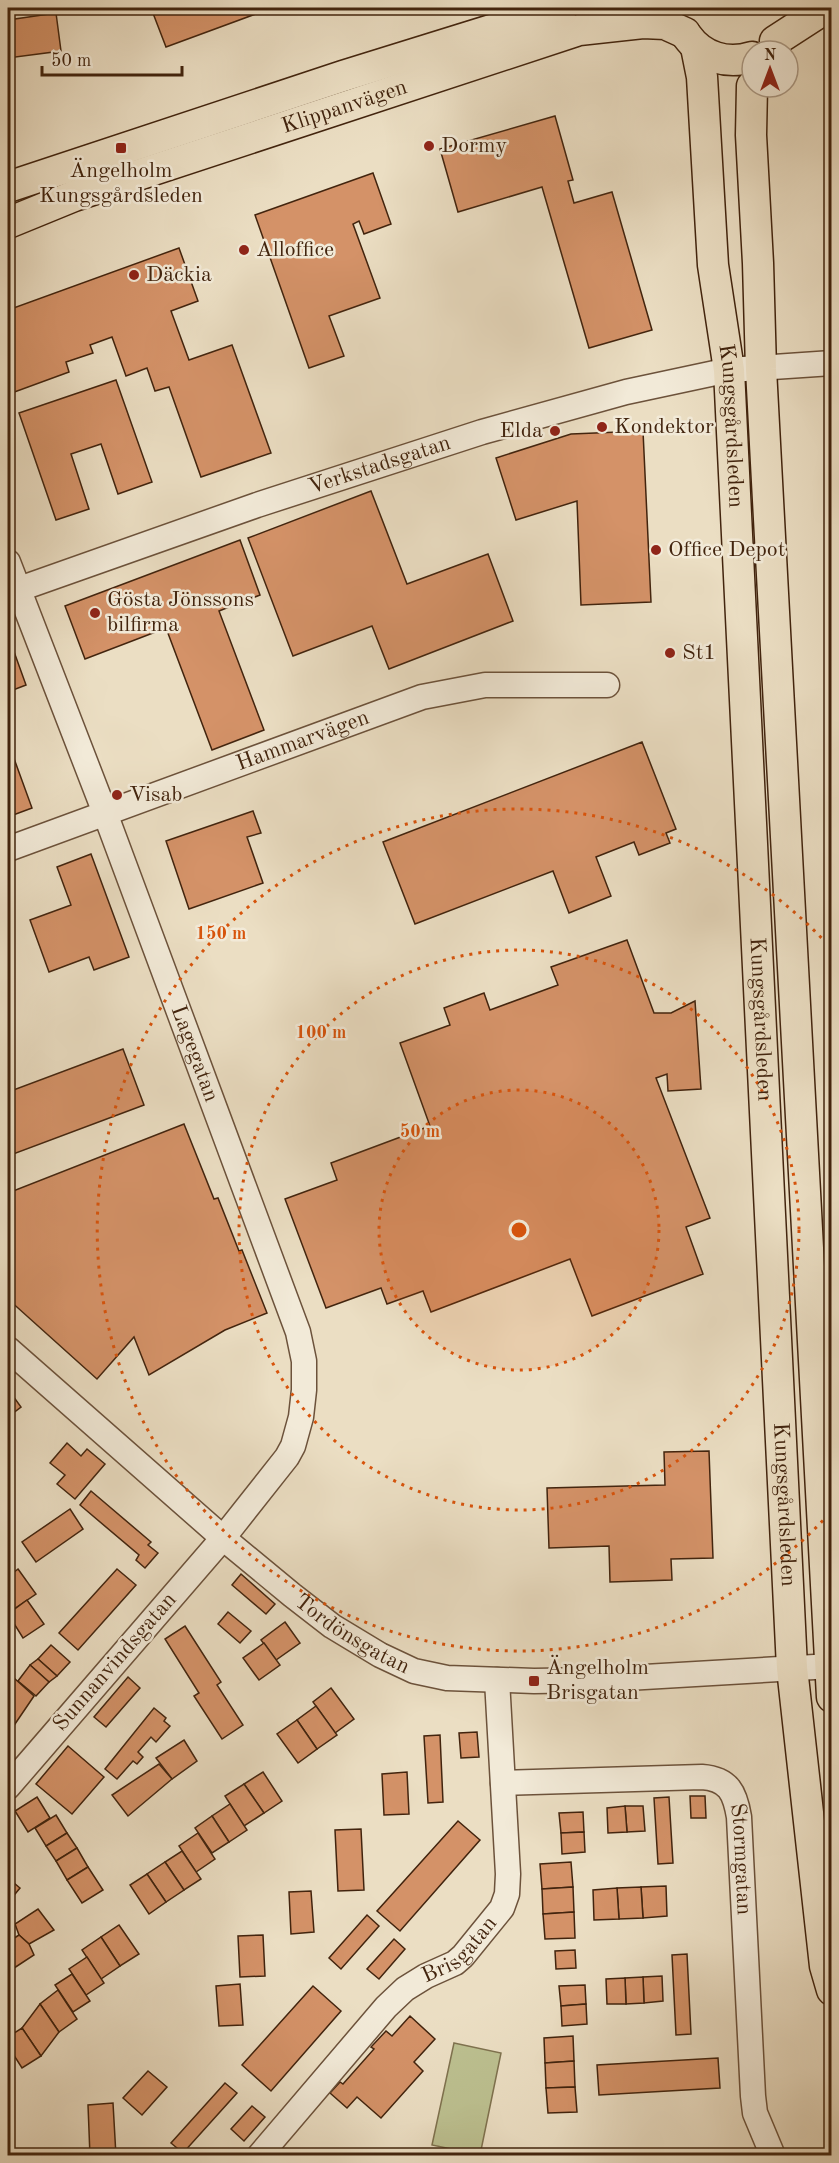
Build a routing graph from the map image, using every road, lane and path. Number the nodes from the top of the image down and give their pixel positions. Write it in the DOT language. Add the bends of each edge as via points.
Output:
graph roads {
  1 [pos="562,8"];
  2 [pos="788,8"];
  3 [pos="826,8"];
  4 [pos="686,29"];
  5 [pos="773,39"];
  6 [pos="780,39"];
  7 [pos="740,59"];
  8 [pos="752,99"];
  9 [pos="8,187"];
  10 [pos="8,223"];
  11 [pos="831,363"];
  12 [pos="761,369"];
  13 [pos="729,370"];
  14 [pos="8,562"];
  15 [pos="12,591"];
  16 [pos="607,684"];
  17 [pos="105,813"];
  18 [pos="8,849"];
  19 [pos="8,1349"];
  20 [pos="223,1538"];
  21 [pos="830,1666"];
  22 [pos="792,1668"];
  23 [pos="497,1680"];
  24 [pos="831,1697"];
  25 [pos="503,1783"];
  26 [pos="8,1787"];
  27 [pos="831,1990"];
  28 [pos="259,2156"];
  29 [pos="773,2156"];
  1 -- 9 [label="main road, Klippanvägen"];
  2 -- 5 [label="main road" via="784,26"];
  3 -- 6 [label="main road"];
  4 -- 7 [label="main road, Klippanvägen" via="711,56"];
  4 -- 10 [label="main road, Klippanvägen" via="644,22 579,30 85,193"];
  4 -- 13 [label="main road, Kungsgårdsleden" via="702,77 713,265"];
  8 -- 12 [label="main road, Kungsgårdsleden"];
  11 -- 12 [label="street, Verkstadsgatan"];
  12 -- 13 [label="street, Verkstadsgatan"];
  12 -- 21 [label="main road, Kungsgårdsleden"];
  13 -- 15 [label="street, Verkstadsgatan" via="626,392 482,432"];
  13 -- 22 [label="main road, Kungsgårdsleden"];
  14 -- 15 [label="street, Lagegatan"];
  15 -- 17 [label="street, Lagegatan"];
  16 -- 17 [label="street, Hammarvägen" via="485,686 422,697"];
  17 -- 18 [label="street, Hammarvägen"];
  17 -- 20 [label="street, Lagegatan" via="289,1305 304,1360 301,1417 293,1446"];
  19 -- 20 [label="street, Tordönsgatan"];
  20 -- 23 [label="street, Tordönsgatan" via="332,1626 380,1655 431,1675"];
  20 -- 26 [label="street, Sunnanvindsgatan"];
  21 -- 22 [label="street, Tordönsgatan"];
  21 -- 24 [label="main road, Kungsgårdsleden"];
  22 -- 23 [label="street, Tordönsgatan" via="592,1680"];
  22 -- 27 [label="main road, Kungsgårdsleden" via="825,1966"];
  23 -- 25 [label="street, Brisgatan"];
  25 -- 28 [label="street, Brisgatan" via="508,1884 497,1916 455,1963 414,1982 386,2007"];
  25 -- 29 [label="street, Stormgatan" via="702,1777 717,1779 728,1787 739,1817 755,2113"];
}
